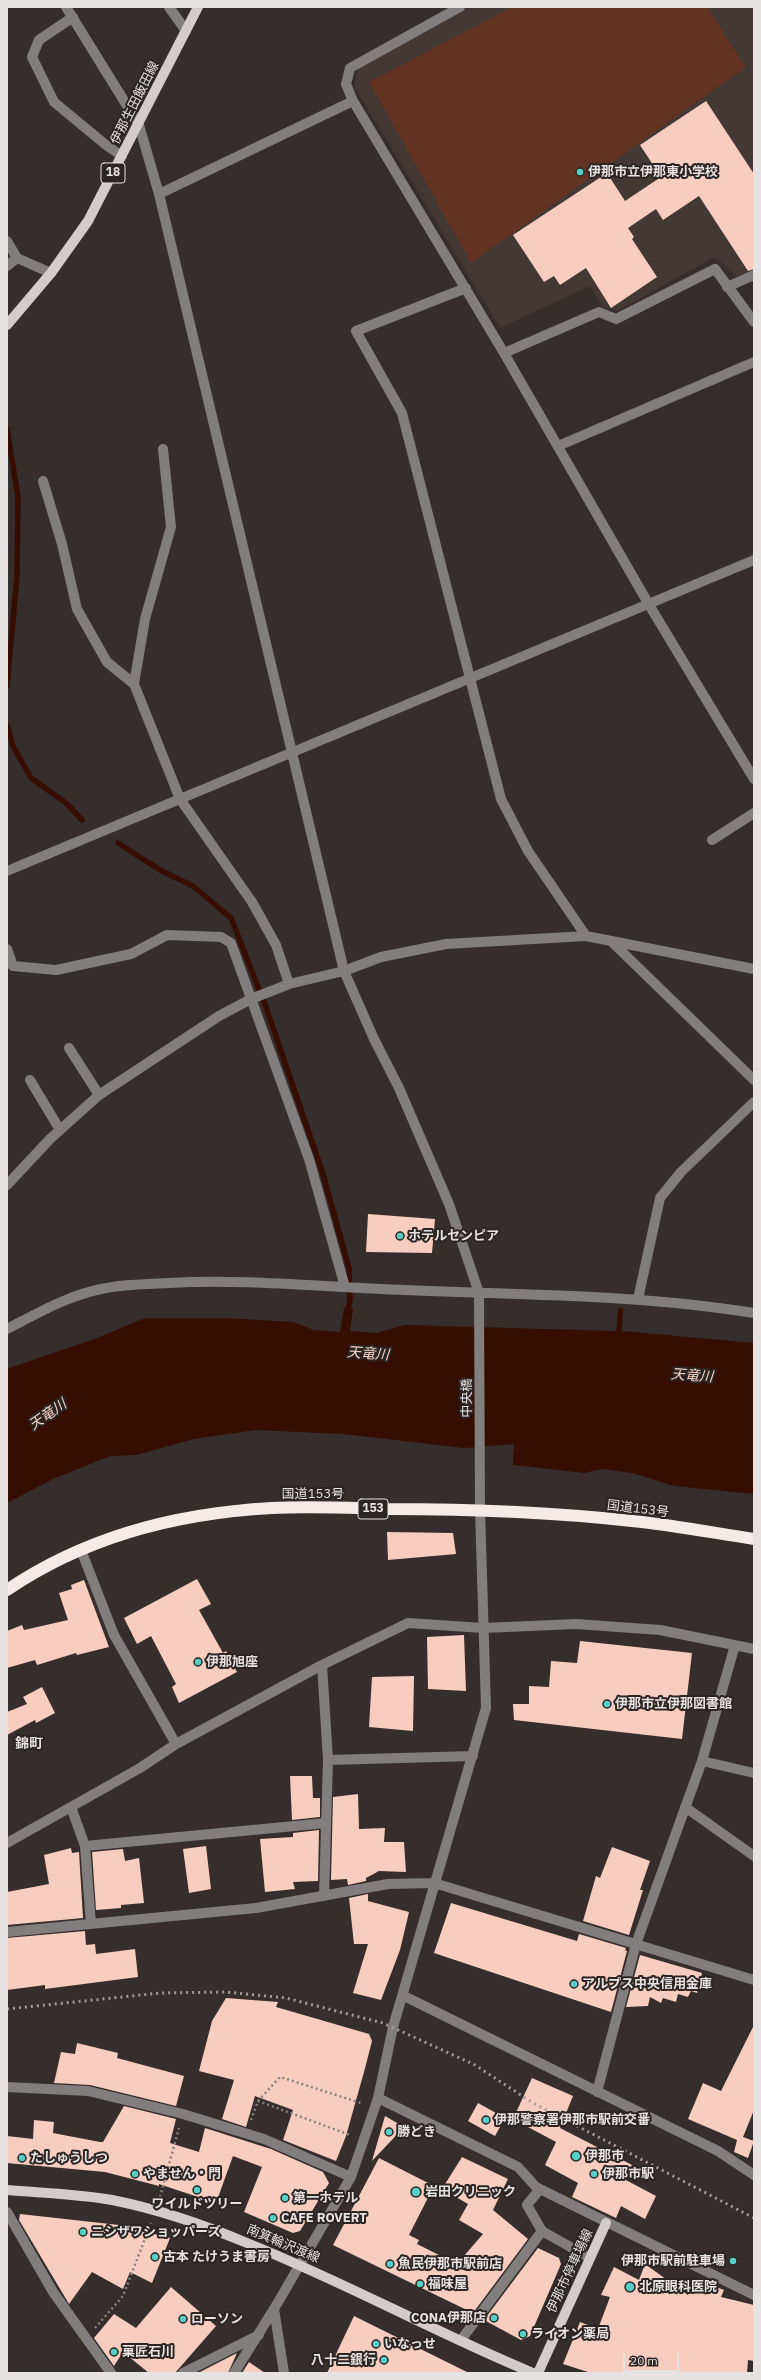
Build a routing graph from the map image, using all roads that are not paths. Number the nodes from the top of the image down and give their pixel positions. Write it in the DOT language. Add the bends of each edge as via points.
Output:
graph roads {
  1 [pos="66,7"];
  2 [pos="169,7"];
  3 [pos="198,7"];
  4 [pos="460,7"];
  5 [pos="73,17"];
  6 [pos="186,31"];
  7 [pos="353,101"];
  8 [pos="139,125"];
  9 [pos="122,156"];
  10 [pos="159,194"];
  11 [pos="7,241"];
  12 [pos="17,258"];
  13 [pos="7,266"];
  14 [pos="51,273"];
  15 [pos="754,275"];
  16 [pos="727,287"];
  17 [pos="466,288"];
  18 [pos="754,322"];
  19 [pos="7,325"];
  20 [pos="504,353"];
  21 [pos="754,362"];
  22 [pos="558,446"];
  23 [pos="163,449"];
  24 [pos="43,481"];
  25 [pos="754,560"];
  26 [pos="648,603"];
  27 [pos="470,677"];
  28 [pos="134,684"];
  29 [pos="292,752"];
  30 [pos="754,779"];
  31 [pos="180,799"];
  32 [pos="754,813"];
  33 [pos="712,840"];
  34 [pos="7,870"];
  35 [pos="586,936"];
  36 [pos="611,941"];
  37 [pos="7,949"];
  38 [pos="754,969"];
  39 [pos="344,971"];
  40 [pos="289,984"];
  41 [pos="250,999"];
  42 [pos="69,1048"];
  43 [pos="30,1080"];
  44 [pos="754,1080"];
  45 [pos="99,1095"];
  46 [pos="754,1102"];
  47 [pos="60,1130"];
  48 [pos="7,1185"];
  49 [pos="345,1287"];
  50 [pos="479,1297"];
  51 [pos="638,1299"];
  52 [pos="754,1313"];
  53 [pos="7,1329"];
  54 [pos="480,1509"];
  55 [pos="754,1539"];
  56 [pos="81,1550"];
  57 [pos="7,1590"];
  58 [pos="483,1628"];
  59 [pos="734,1645"];
  60 [pos="754,1649"];
  61 [pos="322,1665"];
  62 [pos="176,1744"];
  63 [pos="473,1756"];
  64 [pos="328,1760"];
  65 [pos="702,1761"];
  66 [pos="754,1773"];
  67 [pos="72,1807"];
  68 [pos="685,1807"];
  69 [pos="326,1823"];
  70 [pos="7,1843"];
  71 [pos="85,1846"];
  72 [pos="754,1856"];
  73 [pos="434,1883"];
  74 [pos="324,1896"];
  75 [pos="91,1924"];
  76 [pos="7,1932"];
  77 [pos="636,1944"];
  78 [pos="754,1980"];
  79 [pos="404,1996"];
  80 [pos="7,2087"];
  81 [pos="597,2092"];
  82 [pos="378,2098"];
  83 [pos="754,2175"];
  84 [pos="351,2177"];
  85 [pos="540,2189"];
  86 [pos="7,2190"];
  87 [pos="7,2212"];
  88 [pos="606,2223"];
  89 [pos="542,2231"];
  90 [pos="590,2258"];
  91 [pos="300,2264"];
  92 [pos="754,2295"];
  93 [pos="274,2309"];
  94 [pos="259,2335"];
  95 [pos="461,2340"];
  96 [pos="111,2373"];
  97 [pos="183,2373"];
  98 [pos="234,2373"];
  99 [pos="284,2373"];
  100 [pos="533,2373"];
  101 [pos="538,2373"];
  1 -- 5 [label="street, 中央橋"];
  2 -- 6 [label="street"];
  3 -- 6 [label="main road, 伊那生田飯田線 / 18"];
  4 -- 7 [label="street" via="350,68 346,84"];
  5 -- 8 [label="street, 中央橋"];
  5 -- 9 [label="street" via="39,40 32,57 54,102"];
  6 -- 8 [label="main road, 伊那生田飯田線 / 18"];
  7 -- 10 [label="street"];
  7 -- 17 [label="street"];
  8 -- 9 [label="main road, 伊那生田飯田線 / 18"];
  8 -- 10 [label="street, 中央橋"];
  9 -- 14 [label="main road, 伊那生田飯田線 / 18" via="88,220"];
  10 -- 29 [label="street, 中央橋"];
  11 -- 12 [label="street"];
  12 -- 13 [label="street"];
  12 -- 14 [label="street"];
  14 -- 19 [label="main road, 伊那生田飯田線 / 18"];
  15 -- 16 [label="street"];
  16 -- 18 [label="street"];
  16 -- 20 [label="street" via="715,269 616,319 599,312"];
  17 -- 20 [label="street"];
  17 -- 27 [label="street" via="356,332 402,413"];
  20 -- 22 [label="street"];
  21 -- 22 [label="street"];
  22 -- 26 [label="street"];
  23 -- 28 [label="street" via="171,526 145,619"];
  24 -- 28 [label="street" via="62,544 77,609 107,662"];
  25 -- 26 [label="street"];
  26 -- 27 [label="street"];
  26 -- 30 [label="street"];
  27 -- 29 [label="street"];
  27 -- 35 [label="street" via="501,799 528,851"];
  28 -- 31 [label="street"];
  29 -- 31 [label="street"];
  29 -- 39 [label="street, 中央橋"];
  31 -- 34 [label="street"];
  31 -- 40 [label="street" via="252,902 276,945"];
  32 -- 33 [label="street"];
  35 -- 36 [label="street"];
  35 -- 39 [label="street" via="446,944 381,957"];
  36 -- 38 [label="street"];
  36 -- 44 [label="street"];
  37 -- 41 [label="street" via="13,966 56,970 132,954 167,935 221,937 231,943"];
  39 -- 40 [label="street"];
  39 -- 50 [label="street, 中央橋" via="399,1088 449,1204"];
  40 -- 41 [label="street"];
  41 -- 45 [label="street" via="219,1016"];
  41 -- 49 [label="street" via="309,1159"];
  42 -- 45 [label="street"];
  43 -- 47 [label="street"];
  45 -- 47 [label="street"];
  46 -- 51 [label="street" via="681,1172 660,1198"];
  47 -- 48 [label="street"];
  49 -- 50 [label="street"];
  49 -- 53 [label="street" via="243,1282 135,1284 69,1297"];
  50 -- 51 [label="street"];
  50 -- 54 [label="street, 中央橋"];
  51 -- 52 [label="street"];
  54 -- 55 [label="highway, 国道153号 / 153" via="634,1521"];
  54 -- 56 [label="highway, 国道153号 / 153" via="272,1508 231,1512 161,1522"];
  54 -- 58 [label="street, 中央橋"];
  56 -- 57 [label="highway, 国道153号 / 153"];
  56 -- 62 [label="street" via="114,1635"];
  58 -- 59 [label="street" via="576,1624 660,1630"];
  58 -- 61 [label="street" via="408,1623"];
  58 -- 63 [label="street, 中央橋" via="486,1708"];
  59 -- 60 [label="street"];
  59 -- 65 [label="street"];
  61 -- 62 [label="street"];
  61 -- 64 [label="street"];
  62 -- 67 [label="street"];
  63 -- 64 [label="street"];
  63 -- 73 [label="street, 中央橋"];
  64 -- 69 [label="street"];
  65 -- 66 [label="street"];
  65 -- 68 [label="street"];
  67 -- 70 [label="street"];
  67 -- 71 [label="street"];
  68 -- 72 [label="street"];
  68 -- 77 [label="street"];
  69 -- 71 [label="street"];
  69 -- 74 [label="street"];
  71 -- 75 [label="street"];
  73 -- 74 [label="street" via="388,1884"];
  73 -- 77 [label="street"];
  73 -- 79 [label="street, 中央橋"];
  74 -- 75 [label="street" via="256,1908"];
  75 -- 76 [label="street"];
  77 -- 78 [label="street"];
  77 -- 81 [label="street"];
  79 -- 81 [label="street"];
  79 -- 82 [label="street, 中央橋" via="393,2027"];
  80 -- 84 [label="street" via="88,2091 182,2114 246,2133"];
  81 -- 83 [label="street" via="725,2155"];
  82 -- 84 [label="street, 中央橋"];
  82 -- 85 [label="street" via="518,2167"];
  84 -- 91 [label="street, 中央橋"];
  85 -- 88 [label="street"];
  85 -- 89 [label="street" via="527,2205"];
  86 -- 91 [label="main road, 南箕輪沢渡線" via="112,2200 155,2210"];
  87 -- 96 [label="street" via="53,2292"];
  88 -- 90 [label="main road, 伊那市停車場線"];
  88 -- 92 [label="street"];
  89 -- 90 [label="street"];
  89 -- 95 [label="street"];
  90 -- 101 [label="main road, 伊那市停車場線"];
  91 -- 93 [label="street, 中央橋"];
  91 -- 95 [label="main road, 南箕輪沢渡線"];
  93 -- 94 [label="street, 中央橋"];
  93 -- 99 [label="street"];
  94 -- 97 [label="street"];
  94 -- 98 [label="street, 中央橋"];
  95 -- 100 [label="main road, 南箕輪沢渡線"];
}
